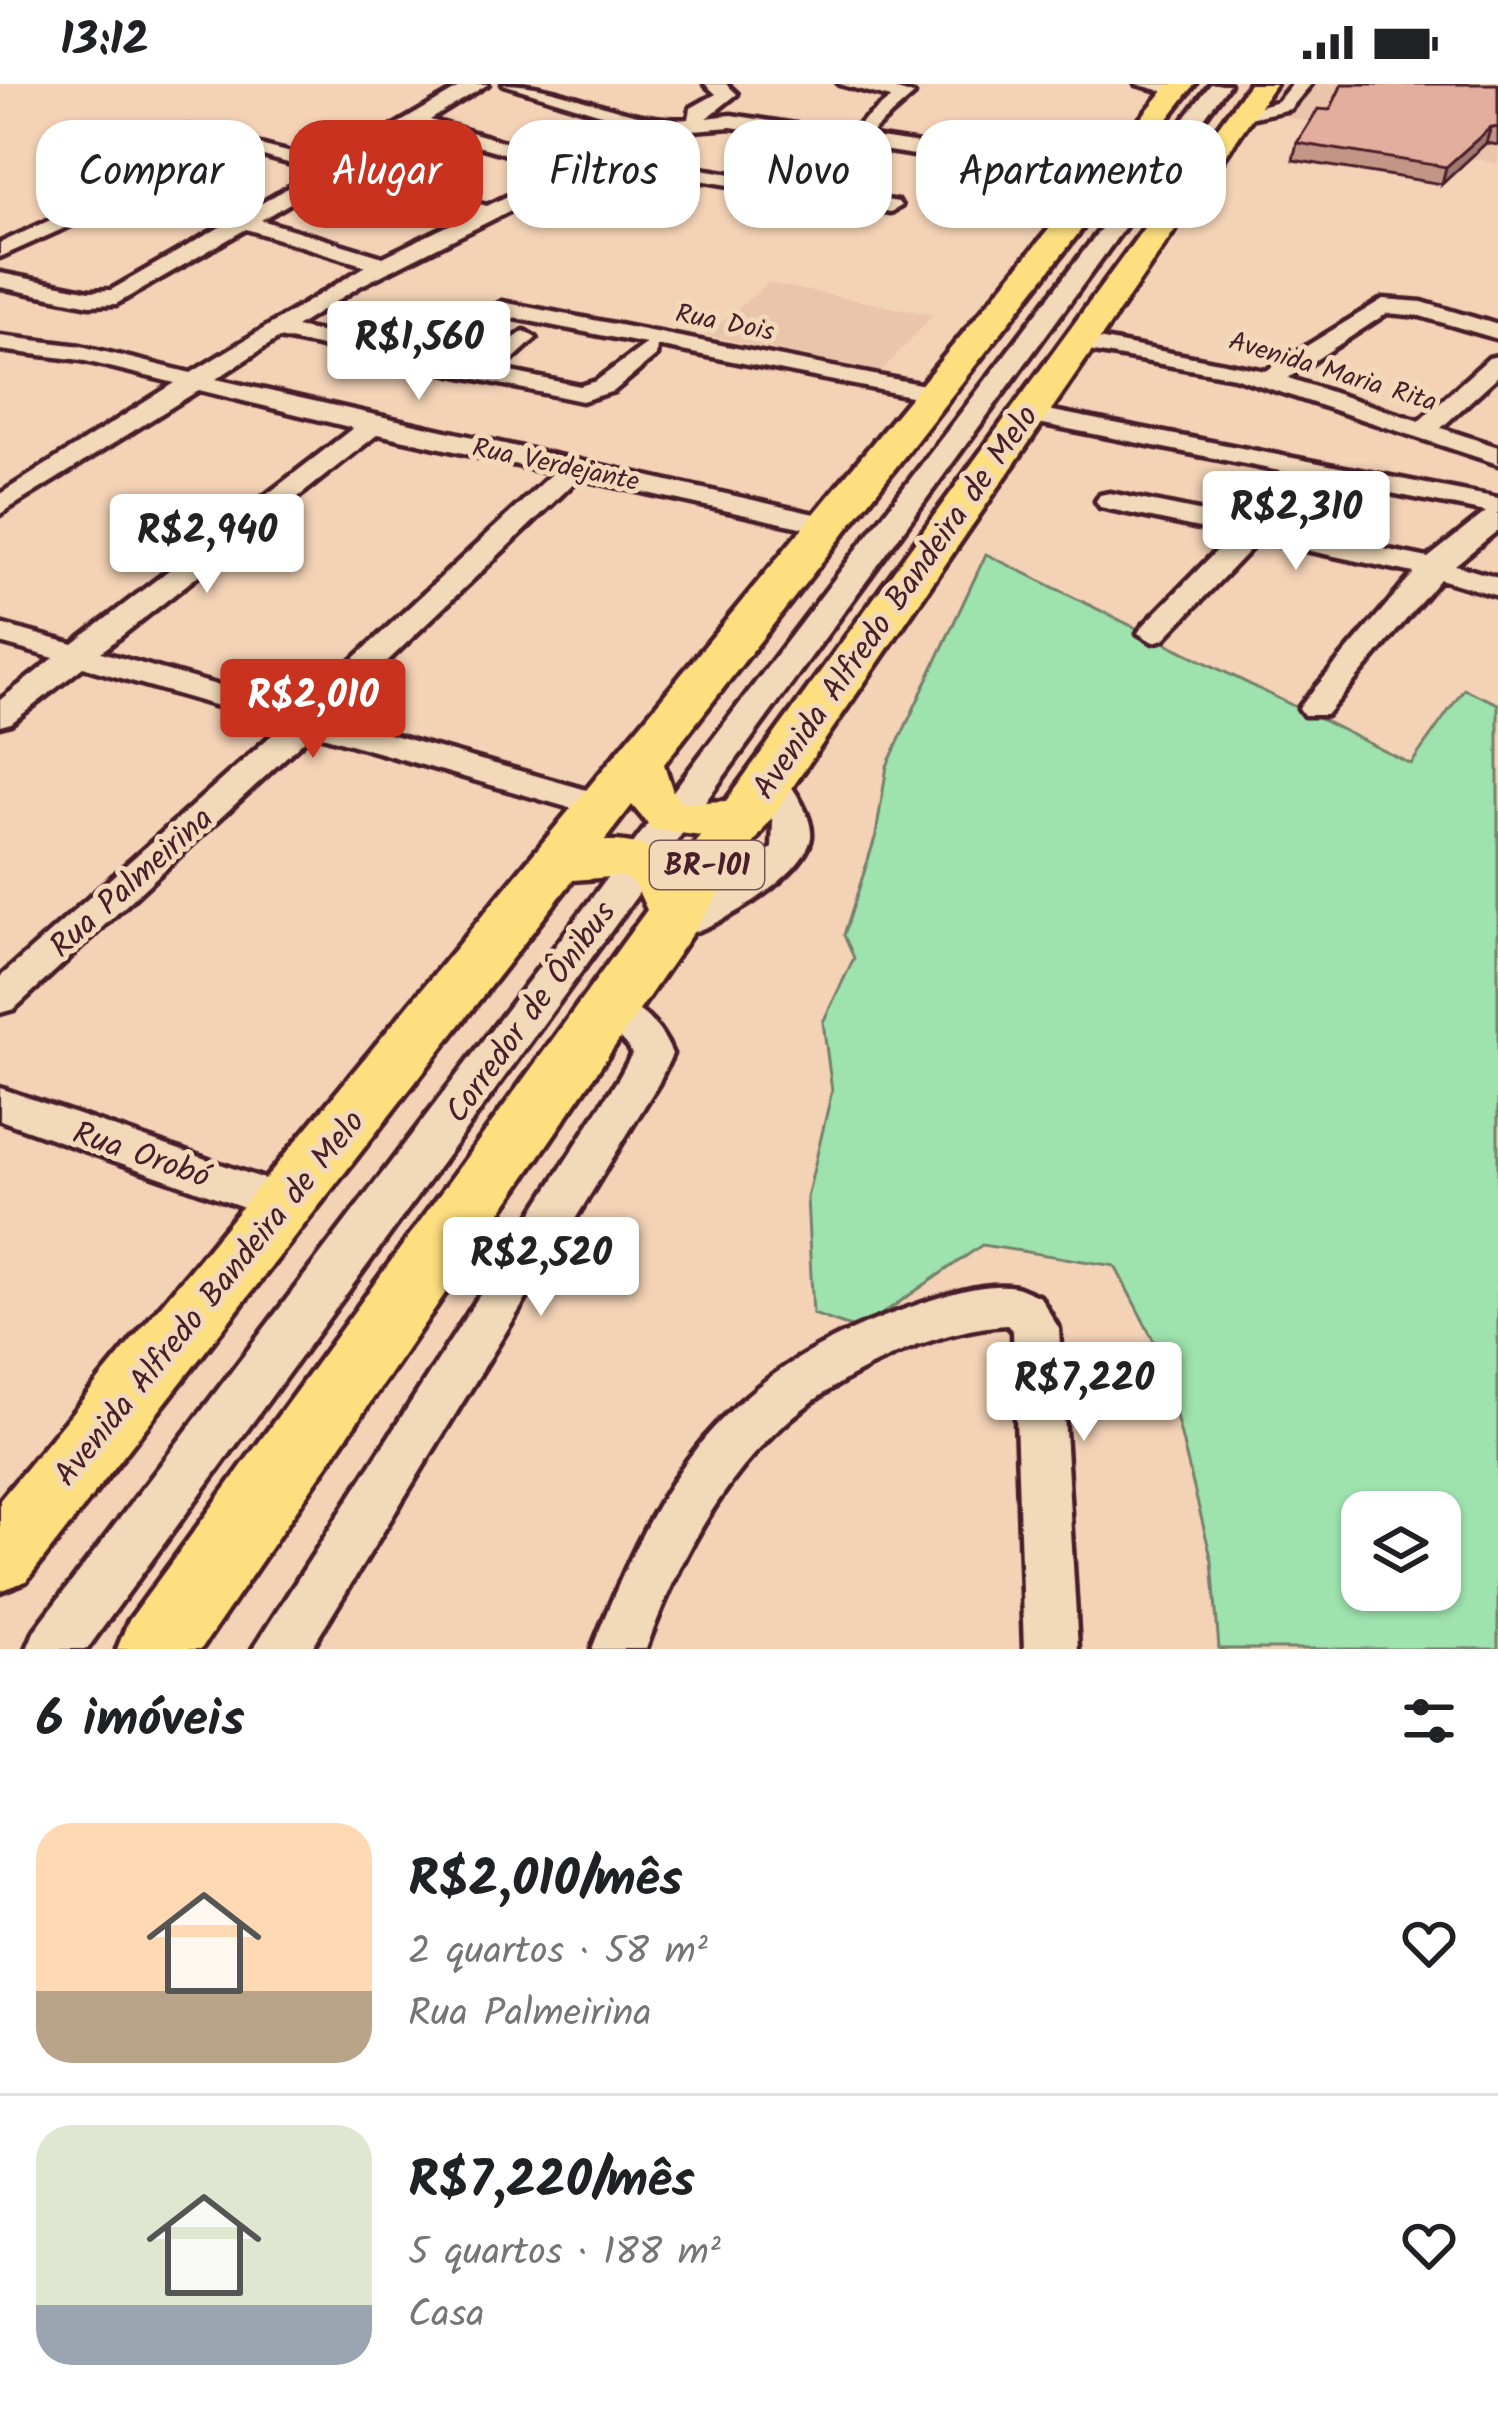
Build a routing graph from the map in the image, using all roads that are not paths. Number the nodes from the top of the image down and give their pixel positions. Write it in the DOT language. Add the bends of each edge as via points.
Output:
graph roads {
  1 [pos="479,84"];
  2 [pos="512,84"];
  3 [pos="713,84"];
  4 [pos="848,84"];
  5 [pos="1302,84"];
  6 [pos="603,90"];
  7 [pos="1204,90"];
  8 [pos="573,101"];
  9 [pos="414,120"];
  10 [pos="640,120"];
  11 [pos="699,120"];
  12 [pos="874,120"];
  13 [pos="1172,120"];
  14 [pos="507,203"];
  15 [pos="483,212"];
  16 [pos="487,213"];
  17 [pos="265,227"];
  18 [pos="51,228"];
  19 [pos="234,228"];
  20 [pos="1070,228"];
  21 [pos="0,251"];
  22 [pos="383,264"];
  23 [pos="0,280"];
  24 [pos="502,309"];
  25 [pos="422,317"];
  26 [pos="275,330"];
  27 [pos="1498,332"];
  28 [pos="524,338"];
  29 [pos="1077,342"];
  30 [pos="0,343"];
  31 [pos="372,351"];
  32 [pos="648,351"];
  33 [pos="1498,363"];
  34 [pos="482,374"];
  35 [pos="1270,379"];
  36 [pos="193,381"];
  37 [pos="936,394"];
  38 [pos="1027,414"];
  39 [pos="373,425"];
  40 [pos="1423,430"];
  41 [pos="1498,456"];
  42 [pos="574,468"];
  43 [pos="1110,501"];
  44 [pos="0,506"];
  45 [pos="1498,506"];
  46 [pos="1498,516"];
  47 [pos="832,526"];
  48 [pos="1251,532"];
  49 [pos="1434,568"];
  50 [pos="1498,587"];
  51 [pos="0,633"];
  52 [pos="1153,633"];
  53 [pos="79,656"];
  54 [pos="1315,708"];
  55 [pos="0,716"];
  56 [pos="305,722"];
  57 [pos="640,763"];
  58 [pos="756,794"];
  59 [pos="603,806"];
  60 [pos="669,818"];
  61 [pos="640,860"];
  62 [pos="552,869"];
  63 [pos="666,923"];
  64 [pos="0,999"];
  65 [pos="605,1010"];
  66 [pos="0,1104"];
  67 [pos="283,1203"];
  68 [pos="0,1556"];
  69 [pos="53,1649"];
  70 [pos="155,1649"];
  71 [pos="280,1649"];
  72 [pos="619,1649"];
  73 [pos="1051,1649"];
  1 -- 9 [label="street"];
  2 -- 8 [label="street"];
  3 -- 11 [label="street" via="728,94 697,112"];
  4 -- 12 [label="street" via="904,95"];
  5 -- 7 [label="street" via="1285,105"];
  6 -- 8 [label="street"];
  7 -- 13 [label="highway, Avenida Alfredo Bandeira de Melo"];
  7 -- 29 [label="highway, Avenida Alfredo Bandeira de Melo / BR-101"];
  7 -- 60 [label="street, Corredor de Ônibus"];
  8 -- 10 [label="street"];
  14 -- 16 [label="street"];
  15 -- 16 [label="street"];
  16 -- 22 [label="street"];
  17 -- 22 [label="street"];
  18 -- 21 [label="street"];
  19 -- 23 [label="street" via="116,297"];
  20 -- 37 [label="highway, Avenida Alfredo Bandeira de Melo"];
  22 -- 26 [label="street"];
  24 -- 37 [label="street, Rua Dois"];
  25 -- 31 [label="street"];
  26 -- 31 [label="street"];
  26 -- 36 [label="street"];
  27 -- 35 [label="street" via="1383,306"];
  28 -- 34 [label="street"];
  29 -- 35 [label="street, Avenida Maria Rita"];
  29 -- 38 [label="highway, Avenida Alfredo Bandeira de Melo / BR-101"];
  30 -- 36 [label="street, Rua Verdejante"];
  31 -- 34 [label="street"];
  32 -- 34 [label="street" via="582,394"];
  33 -- 40 [label="street"];
  35 -- 40 [label="street, Avenida Maria Rita"];
  36 -- 39 [label="street, Rua Verdejante"];
  36 -- 44 [label="street"];
  37 -- 47 [label="highway, Avenida Alfredo Bandeira de Melo"];
  38 -- 45 [label="street"];
  38 -- 58 [label="highway, Avenida Alfredo Bandeira de Melo / BR-101"];
  39 -- 42 [label="street, Rua Verdejante"];
  39 -- 53 [label="street"];
  40 -- 41 [label="street, Avenida Maria Rita"];
  42 -- 47 [label="street, Rua Verdejante"];
  42 -- 56 [label="street, Rua Palmeirina"];
  43 -- 48 [label="street"];
  46 -- 49 [label="street"];
  47 -- 57 [label="highway, Avenida Alfredo Bandeira de Melo"];
  48 -- 49 [label="street"];
  48 -- 52 [label="street"];
  49 -- 50 [label="street"];
  49 -- 54 [label="street"];
  51 -- 53 [label="street"];
  53 -- 55 [label="street"];
  53 -- 56 [label="street"];
  56 -- 59 [label="street"];
  56 -- 64 [label="street, Rua Palmeirina"];
  57 -- 59 [label="highway, Avenida Alfredo Bandeira de Melo"];
  57 -- 60 [label="highway" via="650,796"];
  58 -- 60 [label="highway" via="720,821"];
  58 -- 63 [label="highway, Avenida Alfredo Bandeira de Melo / BR-101"];
  59 -- 62 [label="highway, Avenida Alfredo Bandeira de Melo"];
  60 -- 61 [label="street, Corredor de Ônibus"];
  61 -- 62 [label="highway"];
  61 -- 63 [label="highway" via="658,874"];
  61 -- 69 [label="street, Corredor de Ônibus"];
  62 -- 67 [label="highway, Avenida Alfredo Bandeira de Melo"];
  63 -- 65 [label="highway, Avenida Alfredo Bandeira de Melo / BR-101"];
  65 -- 70 [label="highway, Avenida Alfredo Bandeira de Melo / BR-101"];
  65 -- 71 [label="street" via="648,1041 652,1054 637,1084"];
  66 -- 67 [label="street, Rua Orobó"];
  67 -- 68 [label="highway, Avenida Alfredo Bandeira de Melo"];
  72 -- 73 [label="street" via="700,1485 760,1411 853,1353 937,1318 1014,1303 1036,1329"];
}
